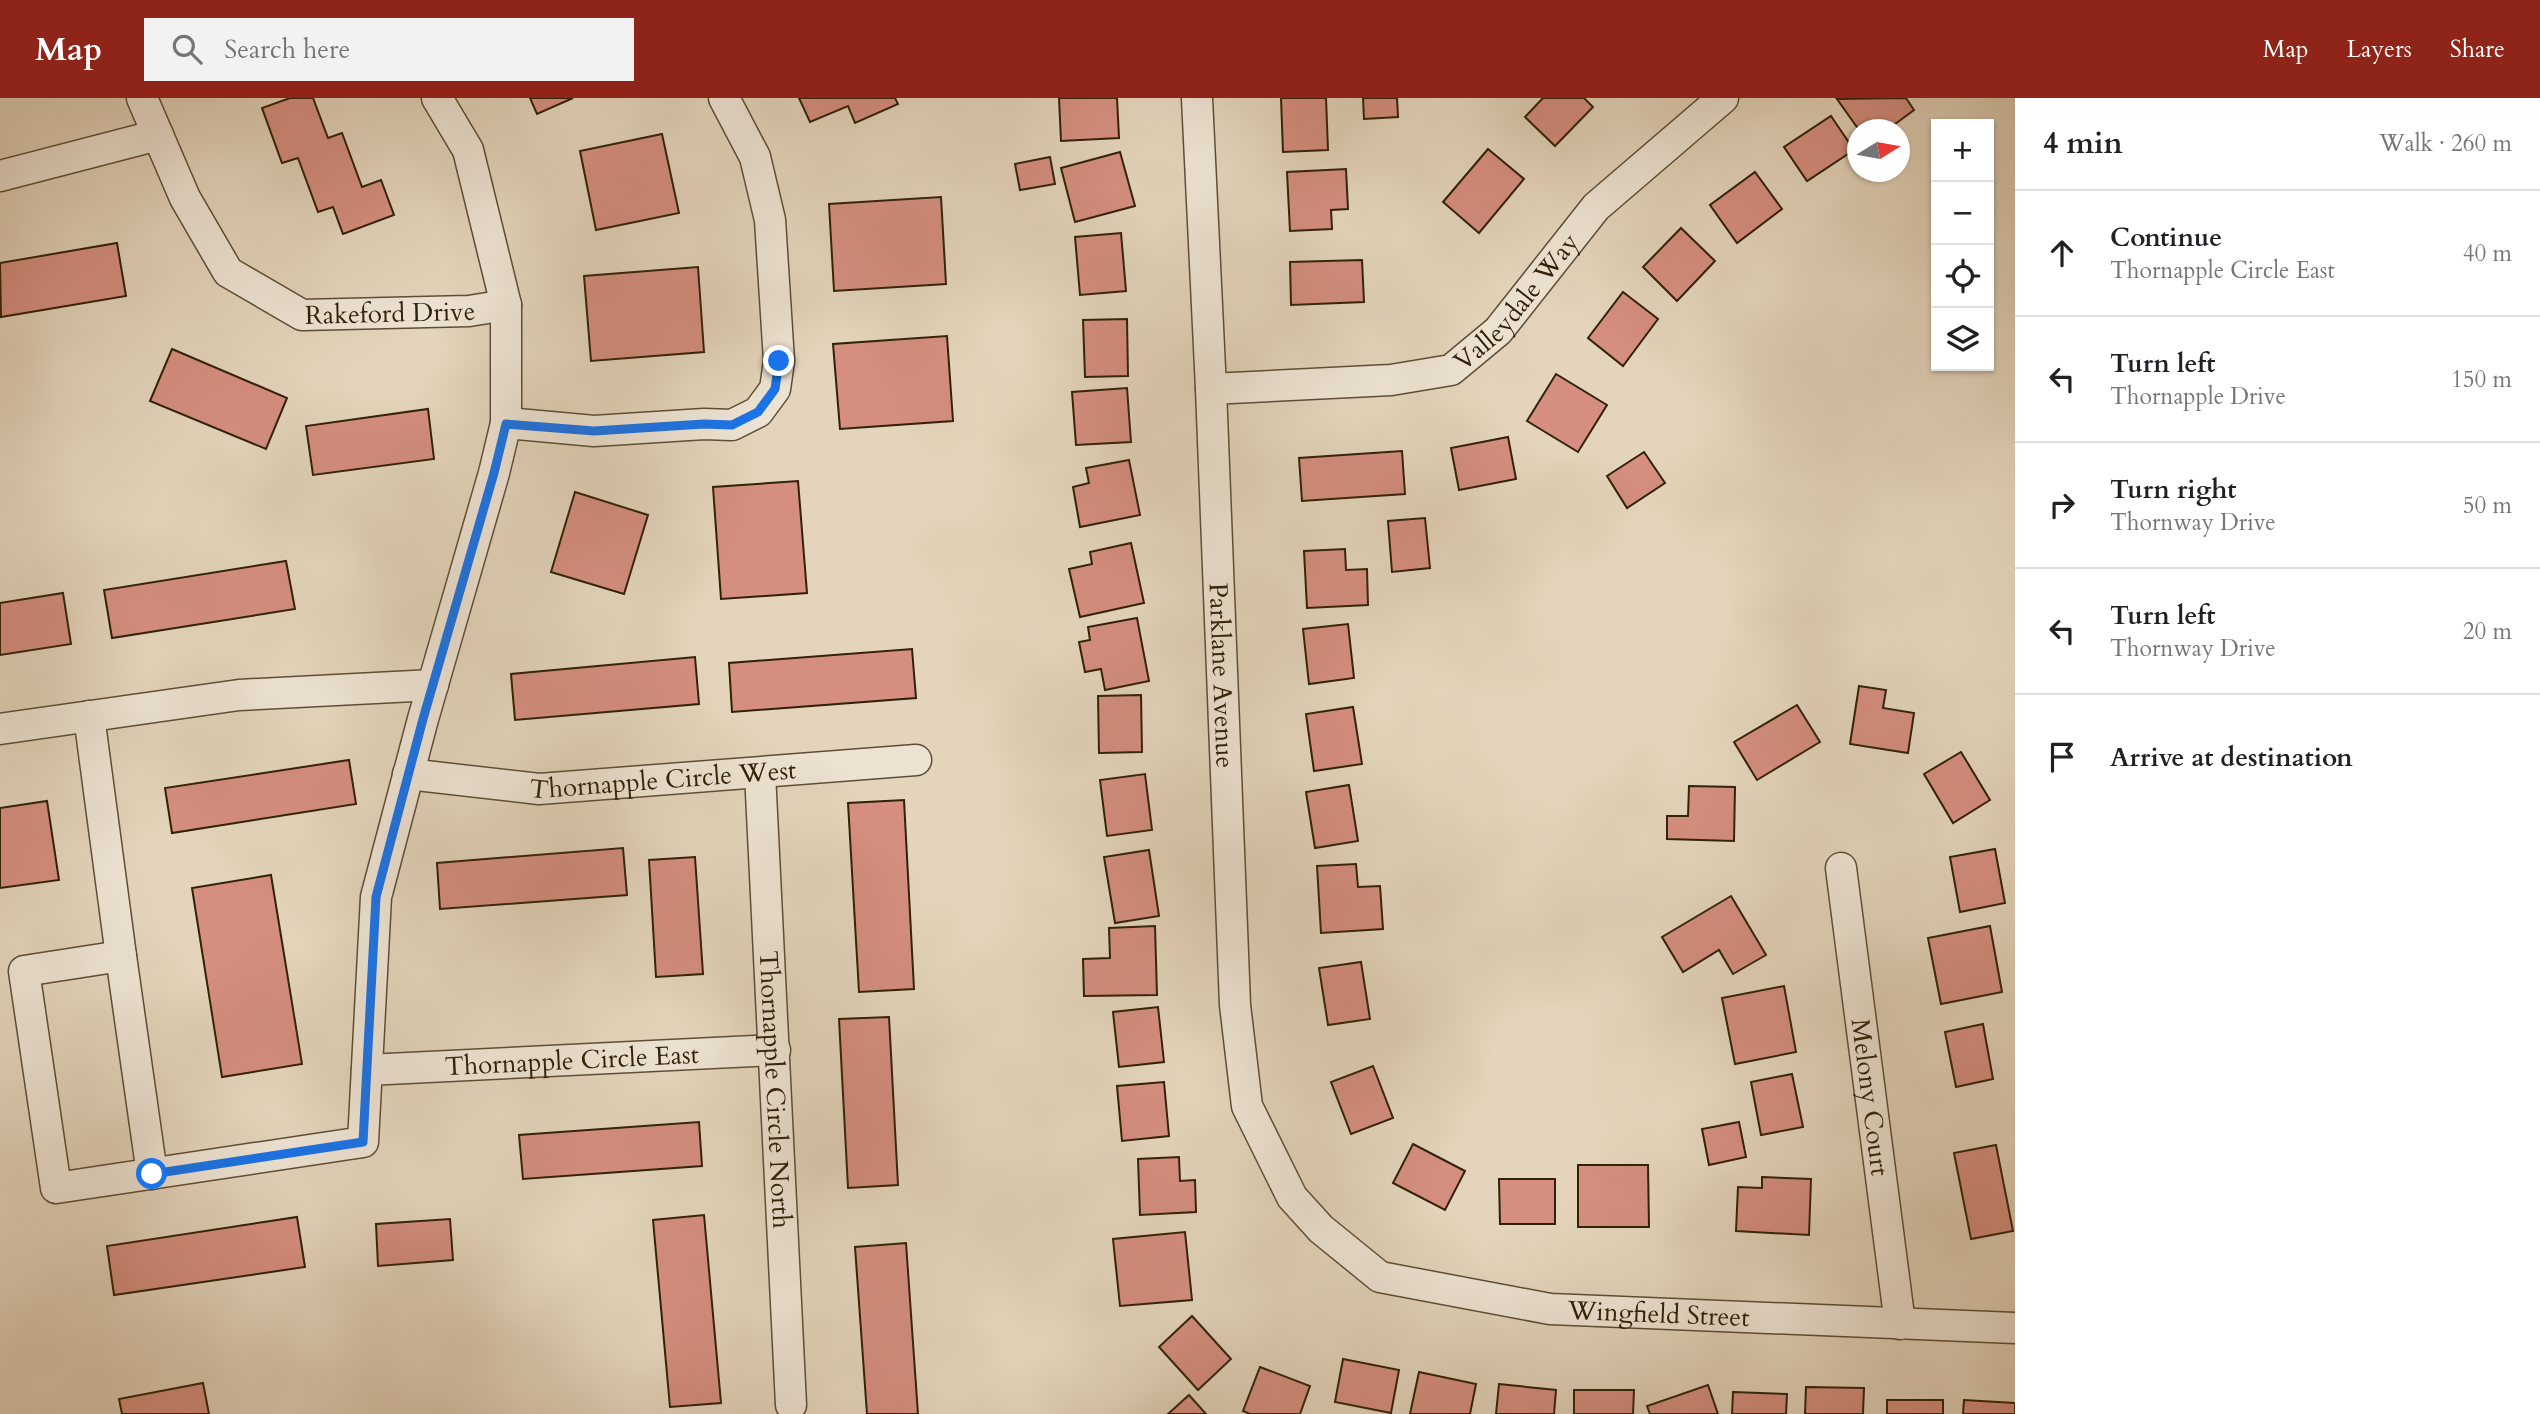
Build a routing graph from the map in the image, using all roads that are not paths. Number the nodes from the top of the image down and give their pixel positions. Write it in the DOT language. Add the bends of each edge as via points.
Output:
graph roads {
  1 [pos="142,98"];
  2 [pos="437,98"];
  3 [pos="724,98"];
  4 [pos="1197,98"];
  5 [pos="1723,98"];
  6 [pos="158,135"];
  7 [pos="0,176"];
  8 [pos="506,305"];
  9 [pos="1211,389"];
  10 [pos="506,424"];
  11 [pos="433,685"];
  12 [pos="89,716"];
  13 [pos="0,730"];
  14 [pos="916,760"];
  15 [pos="760,773"];
  16 [pos="408,774"];
  17 [pos="1841,868"];
  18 [pos="121,956"];
  19 [pos="775,1050"];
  20 [pos="367,1070"];
  21 [pos="152,1174"];
  22 [pos="1321,1228"];
  23 [pos="1900,1324"];
  24 [pos="2015,1328"];
  25 [pos="791,1405"];
  1 -- 6 [label="street, Rakeford Drive"];
  2 -- 8 [label="street" via="468,150"];
  3 -- 10 [label="street" via="755,157 770,220 779,361 775,389 758,412 732,425 594,431"];
  4 -- 9 [label="street, Parklane Avenue"];
  5 -- 9 [label="street, Valleydale Way" via="1595,207 1499,331 1451,370 1391,380"];
  6 -- 7 [label="street"];
  6 -- 8 [label="street, Rakeford Drive" via="185,198 228,272 302,315 470,311"];
  8 -- 10 [label="street"];
  9 -- 22 [label="street, Parklane Avenue" via="1234,1005 1247,1106 1292,1197"];
  10 -- 11 [label="street"];
  11 -- 12 [label="street" via="239,695"];
  11 -- 16 [label="street"];
  12 -- 13 [label="street"];
  12 -- 18 [label="street"];
  14 -- 15 [label="street, Thornapple Circle West"];
  15 -- 16 [label="street, Thornapple Circle West" via="539,789"];
  15 -- 19 [label="street, Thornapple Circle North"];
  16 -- 20 [label="street" via="376,897"];
  17 -- 23 [label="street, Melony Court"];
  18 -- 21 [label="street"];
  18 -- 21 [label="street" via="24,971 56,1188"];
  19 -- 20 [label="street, Thornapple Circle East"];
  19 -- 25 [label="street, Thornapple Circle North"];
  20 -- 21 [label="street" via="363,1142"];
  22 -- 23 [label="street, Wingfield Street" via="1380,1277 1550,1309"];
  23 -- 24 [label="street, Wingfield Street"];
}
